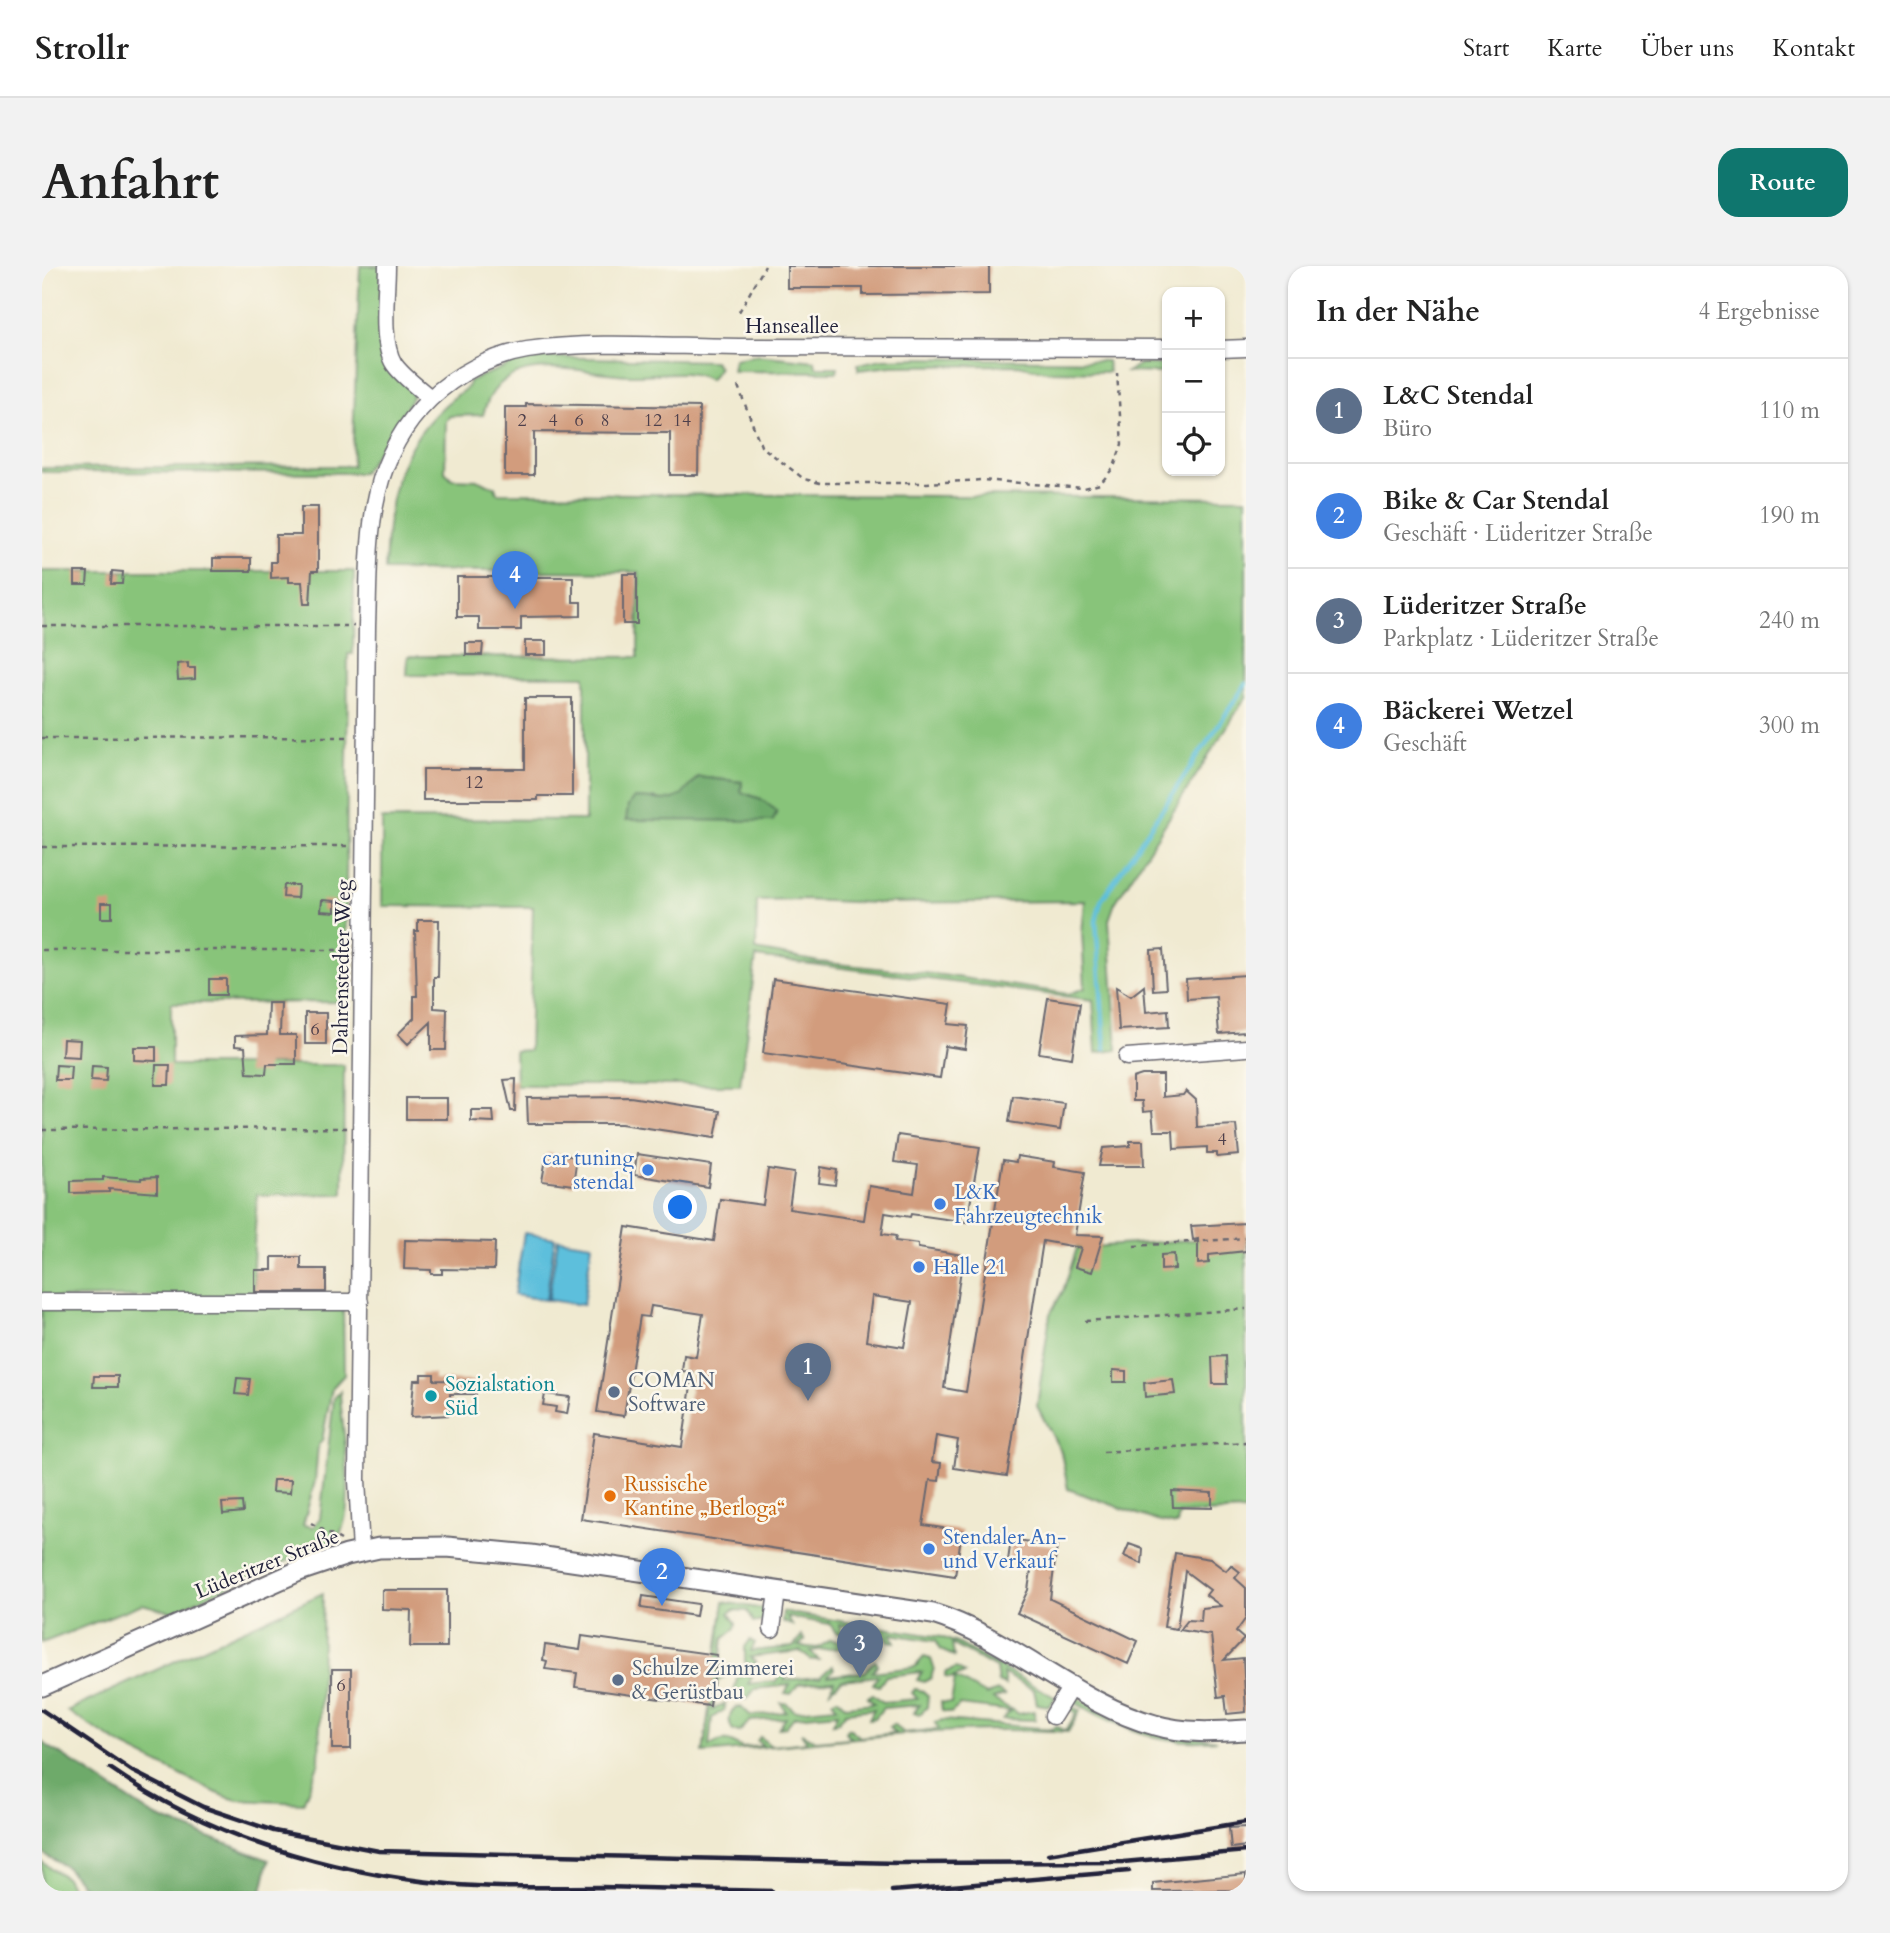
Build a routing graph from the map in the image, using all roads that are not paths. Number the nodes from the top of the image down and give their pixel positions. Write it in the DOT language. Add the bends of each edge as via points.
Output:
graph roads {
  1 [pos="387,266"];
  2 [pos="1162,348"];
  3 [pos="1246,348"];
  4 [pos="1225,349"];
  5 [pos="430,398"];
  6 [pos="1246,1048"];
  7 [pos="1127,1057"];
  8 [pos="42,1302"];
  9 [pos="360,1302"];
  10 [pos="354,1547"];
  11 [pos="777,1592"];
  12 [pos="772,1629"];
  13 [pos="1072,1685"];
  14 [pos="42,1686"];
  15 [pos="1053,1716"];
  16 [pos="1246,1730"];
  1 -- 5 [label="street" via="390,356"];
  2 -- 5 [label="street, Hanseallee" via="551,348 492,360"];
  3 -- 4 [label="street"];
  5 -- 9 [label="street, Dahrenstedter Weg" via="395,443 377,485 371,528"];
  6 -- 7 [label="street"];
  8 -- 9 [label="street"];
  9 -- 10 [label="street, Dahrenstedter Weg"];
  10 -- 11 [label="main road, Lüderitzer Straße" via="491,1551"];
  10 -- 14 [label="main road, Lüderitzer Straße"];
  11 -- 12 [label="street"];
  11 -- 13 [label="main road, Lüderitzer Straße" via="953,1620"];
  13 -- 15 [label="street"];
  13 -- 16 [label="main road, Lüderitzer Straße" via="1128,1716 1157,1726 1202,1732"];
}
